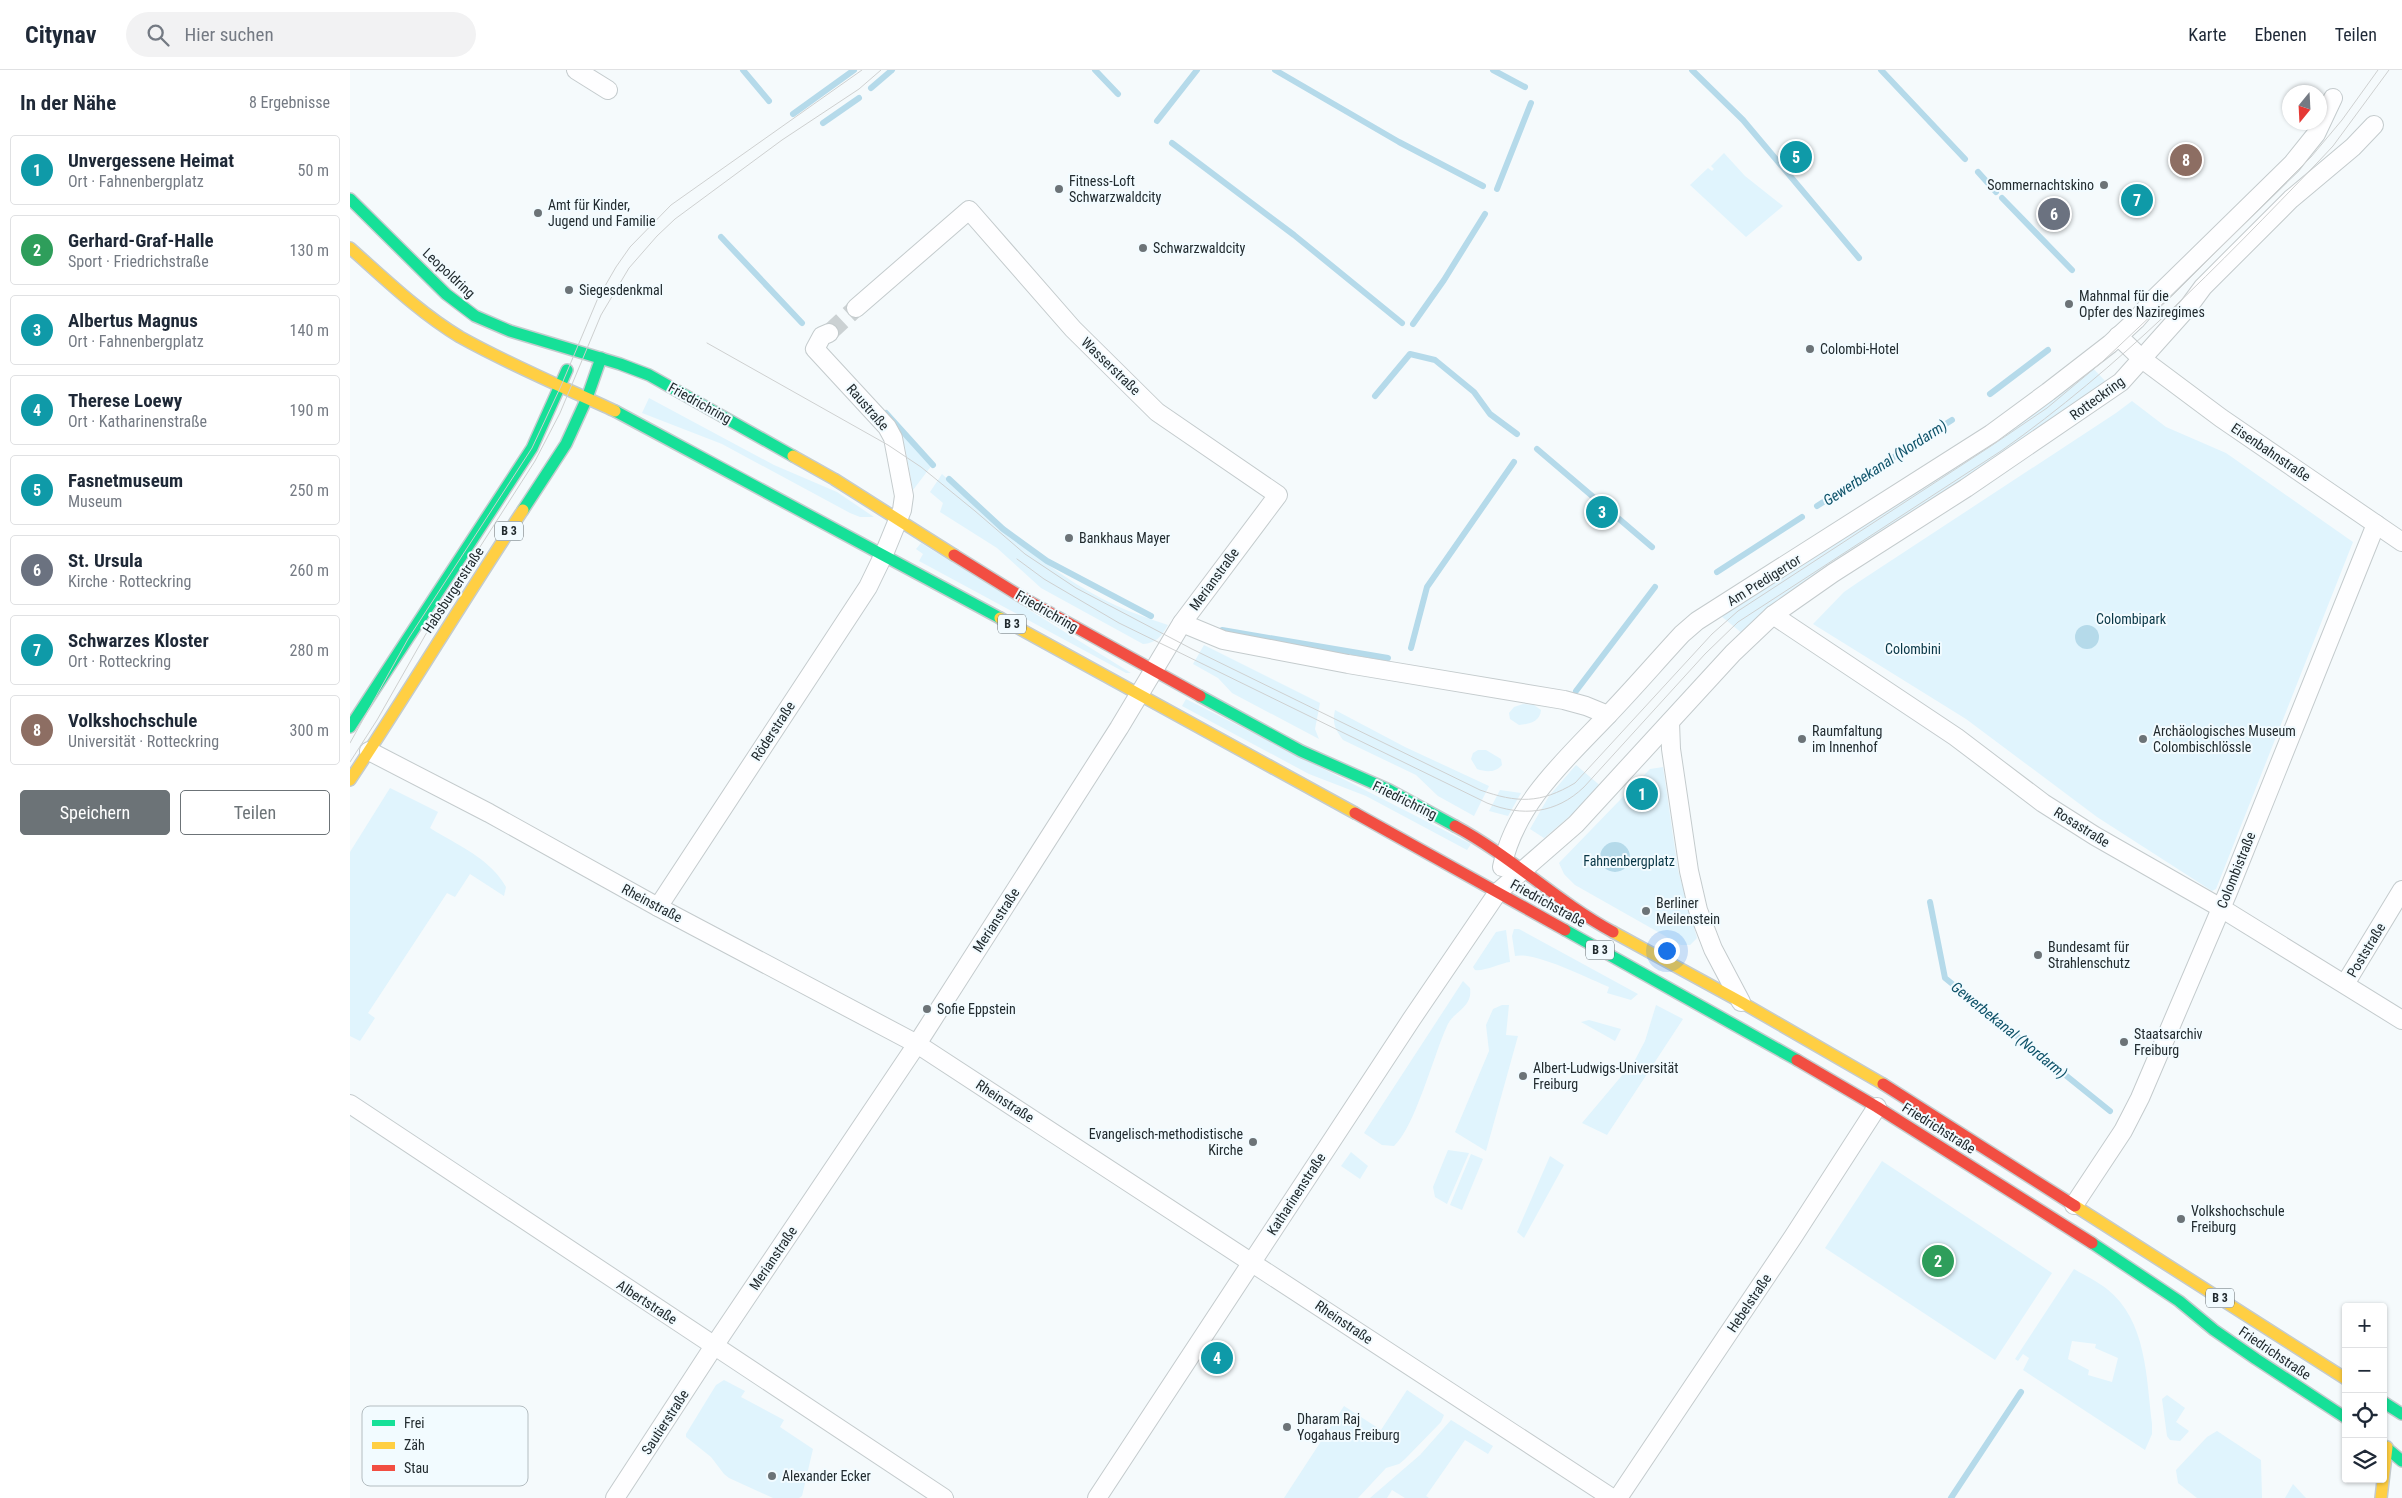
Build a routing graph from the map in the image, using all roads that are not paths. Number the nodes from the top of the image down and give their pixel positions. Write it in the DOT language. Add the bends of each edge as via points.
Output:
graph roads {
  1 [pos="576,70"];
  2 [pos="608,90"];
  3 [pos="2333,98"];
  4 [pos="2374,125"];
  5 [pos="350,198"];
  6 [pos="350,248"];
  7 [pos="856,308"];
  8 [pos="829,333"];
  9 [pos="2118,336"];
  10 [pos="575,350"];
  11 [pos="601,358"];
  12 [pos="2142,360"];
  13 [pos="561,386"];
  14 [pos="587,398"];
  15 [pos="1278,495"];
  16 [pos="898,519"];
  17 [pos="2376,524"];
  18 [pos="2402,542"];
  19 [pos="884,554"];
  20 [pos="1773,615"];
  21 [pos="1182,623"];
  22 [pos="1153,671"];
  23 [pos="1140,695"];
  24 [pos="1608,715"];
  25 [pos="1670,722"];
  26 [pos="350,727"];
  27 [pos="369,751"];
  28 [pos="350,780"];
  29 [pos="1504,858"];
  30 [pos="1521,870"];
  31 [pos="2402,890"];
  32 [pos="1498,892"];
  33 [pos="658,906"];
  34 [pos="2221,908"];
  35 [pos="2345,984"];
  36 [pos="1741,1002"];
  37 [pos="2402,1020"];
  38 [pos="916,1044"];
  39 [pos="350,1104"];
  40 [pos="1876,1107"];
  41 [pos="2074,1206"];
  42 [pos="1252,1261"];
  43 [pos="714,1346"];
  44 [pos="2342,1376"];
  45 [pos="2387,1404"];
  46 [pos="2399,1411"];
  47 [pos="2342,1415"];
  48 [pos="2387,1448"];
  49 [pos="2402,1461"];
  50 [pos="2383,1483"];
  51 [pos="615,1498"];
  52 [pos="944,1498"];
  53 [pos="1097,1498"];
  54 [pos="1612,1498"];
  55 [pos="1618,1498"];
  56 [pos="2382,1498"];
  1 -- 2 [label="street"];
  3 -- 9 [label="street" via="2316,134 2292,164"];
  4 -- 12 [label="street, Rotteckring" via="2291,199 2203,287"];
  5 -- 10 [label="main road, Leopoldring" via="459,306 490,324"];
  6 -- 13 [label="main road" via="446,328"];
  7 -- 15 [label="street, Wasserstraße" via="969,210 1073,329 1157,412"];
  8 -- 16 [label="street, Raustraße" via="822,336 815,349 887,427 893,438 904,496"];
  9 -- 12 [label="street, Eisenbahnstraße"];
  9 -- 24 [label="street, Am Predigertor" via="1991,434 1697,621"];
  10 -- 11 [label="main road, Friedrichring / B 3"];
  10 -- 13 [label="main road, Habsburgerstraße / B 3"];
  11 -- 14 [label="main road, Habsburgerstraße / B 3"];
  11 -- 16 [label="main road, Friedrichring / B 3" via="656,379 834,479"];
  12 -- 17 [label="street, Eisenbahnstraße"];
  12 -- 20 [label="street, Rotteckring" via="2113,388"];
  13 -- 14 [label="main road, Friedrichring"];
  13 -- 26 [label="main road, Habsburgerstraße / B 3" via="532,448"];
  14 -- 19 [label="main road, Friedrichring / B 3"];
  14 -- 27 [label="main road, Habsburgerstraße / B 3" via="566,444"];
  15 -- 21 [label="street, Merianstraße"];
  16 -- 19 [label="street, Raustraße"];
  16 -- 22 [label="main road, Friedrichring / B 3" via="1025,599"];
  17 -- 18 [label="street, Eisenbahnstraße"];
  17 -- 34 [label="street, Colombistraße"];
  19 -- 23 [label="main road, Friedrichring / B 3"];
  19 -- 33 [label="street, Röderstraße" via="868,586"];
  20 -- 25 [label="street"];
  20 -- 34 [label="street, Rosastraße" via="1956,737 2044,803 2147,868"];
  21 -- 22 [label="street, Merianstraße"];
  21 -- 24 [label="street" via="1223,640 1505,689 1586,706"];
  22 -- 23 [label="street, Merianstraße"];
  22 -- 29 [label="main road, Friedrichring / B 3" via="1301,751 1431,811 1480,839"];
  23 -- 32 [label="main road, Friedrichring / B 3"];
  23 -- 38 [label="street, Merianstraße"];
  24 -- 29 [label="street" via="1571,753 1523,812"];
  25 -- 30 [label="street" via="1576,824"];
  25 -- 36 [label="street" via="1689,871 1698,910 1713,949"];
  27 -- 28 [label="main road, Habsburgerstraße / B 3"];
  27 -- 33 [label="street, Rheinstraße" via="489,812"];
  29 -- 30 [label="main road, Friedrichring / B 3"];
  29 -- 32 [label="street"];
  30 -- 32 [label="street"];
  30 -- 36 [label="main road, Friedrichstraße / B 3" via="1604,927"];
  31 -- 35 [label="street, Poststraße"];
  32 -- 40 [label="main road, Friedrichstraße / B 3" via="1704,1006"];
  32 -- 42 [label="street, Katharinenstraße"];
  33 -- 38 [label="street, Rheinstraße"];
  34 -- 35 [label="street, Rosastraße"];
  34 -- 41 [label="street, Colombistraße" via="2140,1098 2123,1131"];
  35 -- 37 [label="street, Rosastraße"];
  36 -- 41 [label="main road, Friedrichstraße / B 3" via="1866,1074"];
  38 -- 42 [label="street, Rheinstraße"];
  38 -- 43 [label="street, Merianstraße"];
  39 -- 43 [label="street, Albertstraße"];
  40 -- 47 [label="main road, Friedrichstraße / B 3" via="2087,1240 2179,1301 2256,1360"];
  40 -- 55 [label="street, Hebelstraße"];
  41 -- 44 [label="main road, Friedrichstraße / B 3"];
  42 -- 53 [label="street, Katharinenstraße"];
  42 -- 54 [label="street, Rheinstraße"];
  43 -- 51 [label="street, Sautierstraße"];
  43 -- 52 [label="street, Albertstraße"];
  45 -- 46 [label="main road"];
  48 -- 49 [label="main road"];
  50 -- 56 [label="main road"];
}
